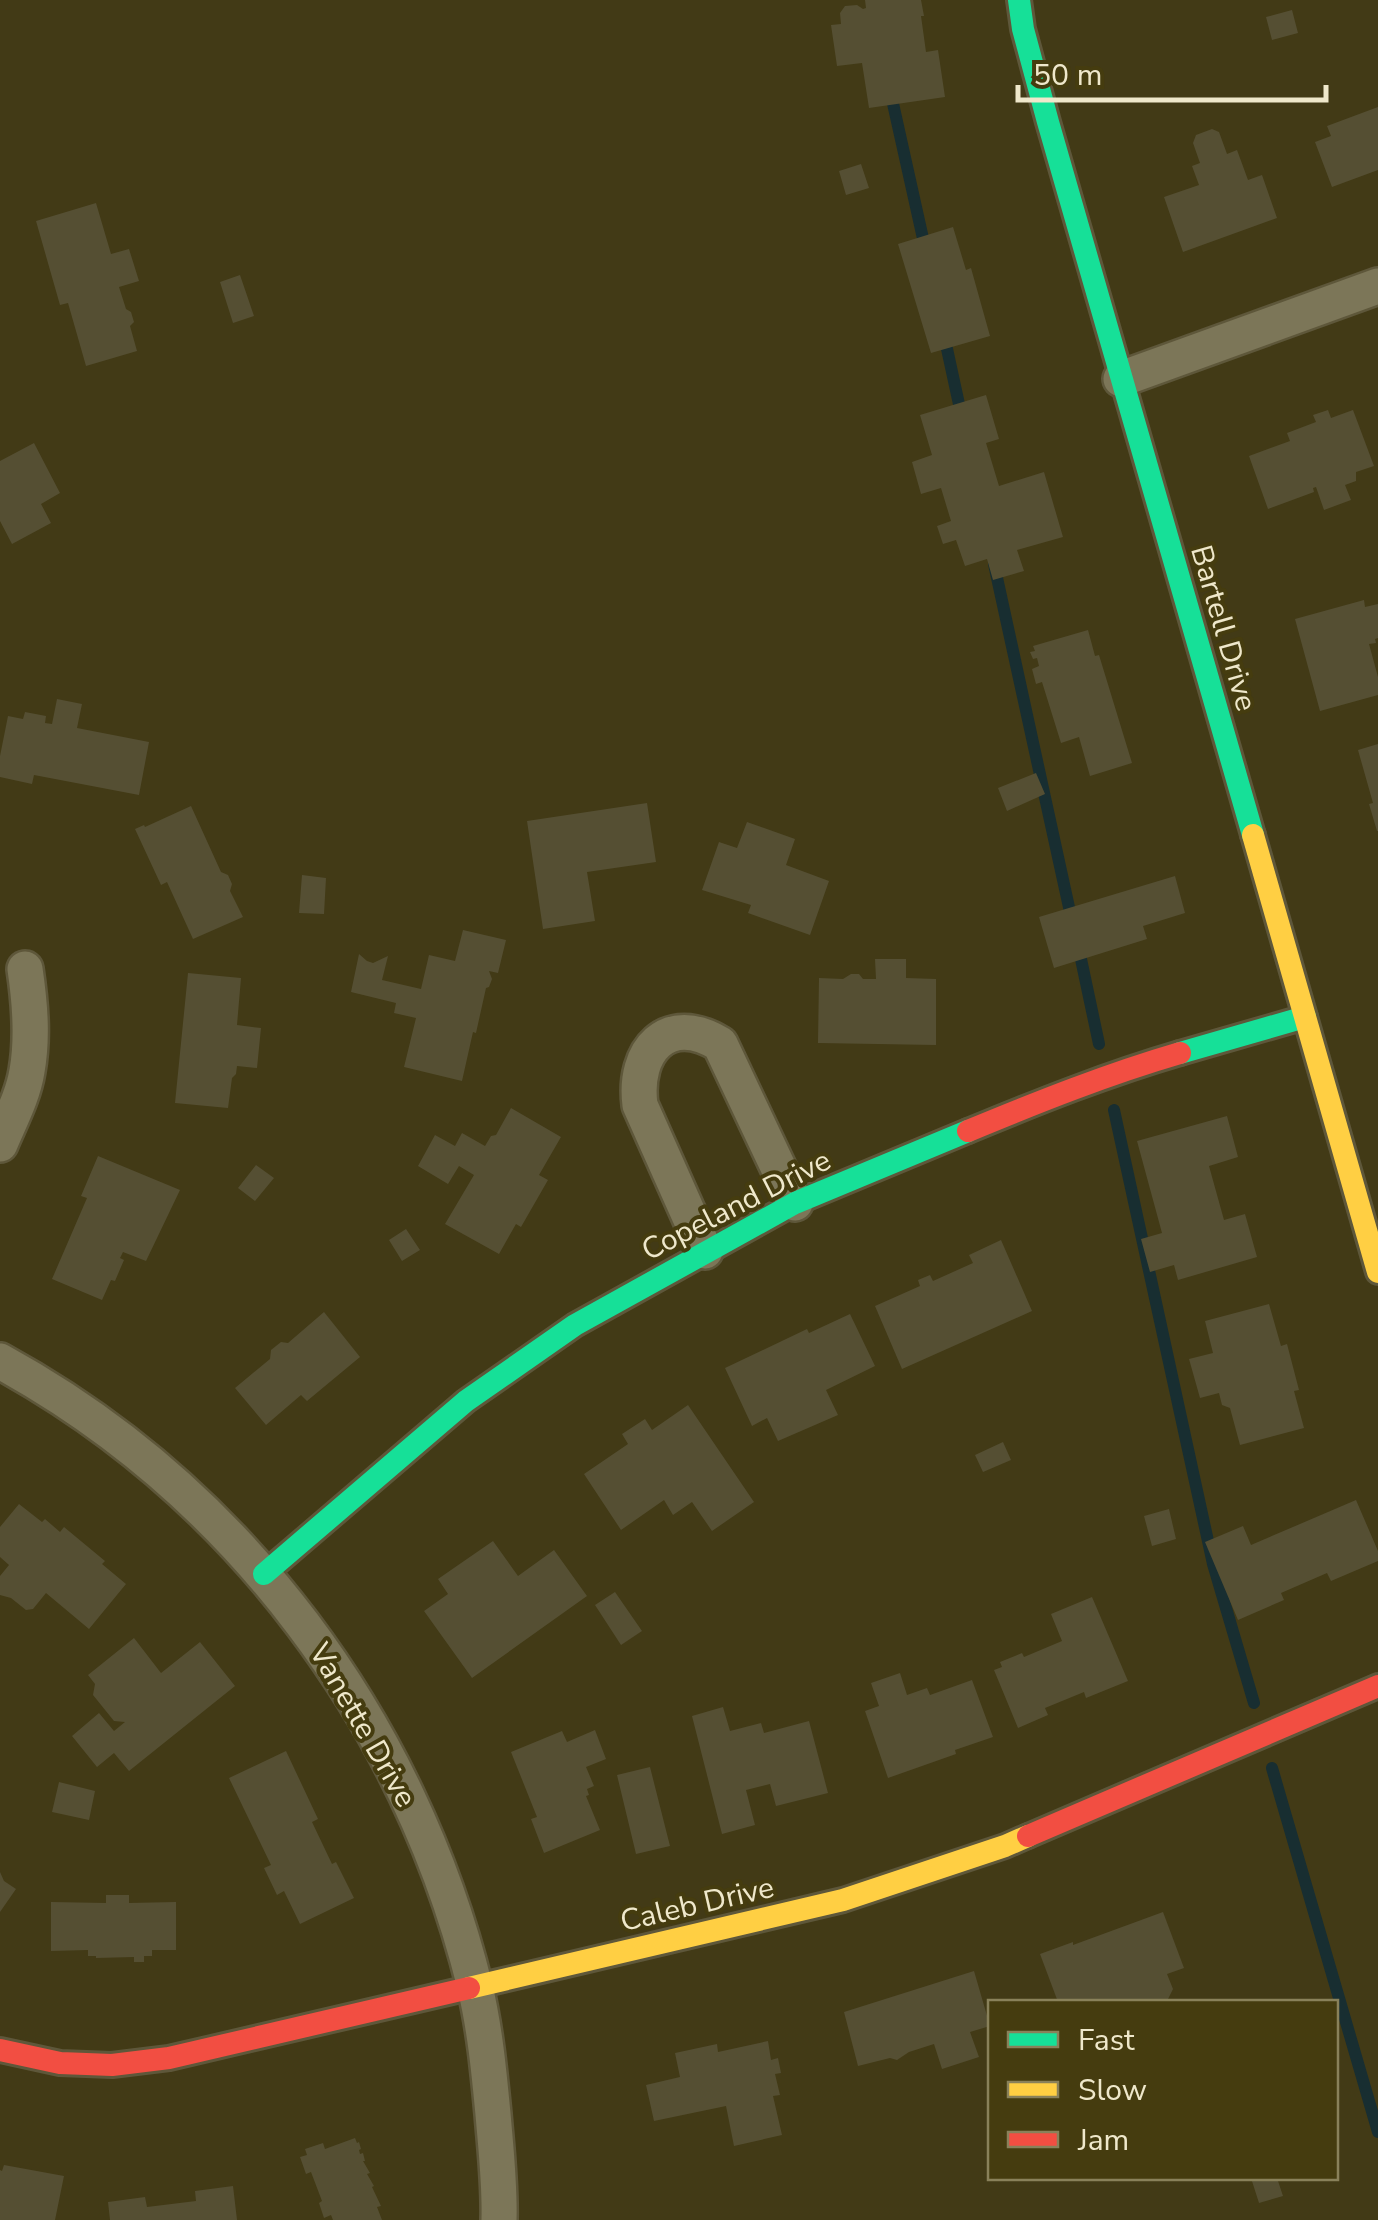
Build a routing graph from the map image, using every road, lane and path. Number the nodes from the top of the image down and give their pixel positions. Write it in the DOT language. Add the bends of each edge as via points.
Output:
graph roads {
  1 [pos="1019,0"];
  2 [pos="1378,286"];
  3 [pos="1121,379"];
  4 [pos="25,969"];
  5 [pos="1304,1017"];
  6 [pos="0,1144"];
  7 [pos="795,1203"];
  8 [pos="705,1251"];
  9 [pos="1378,1272"];
  10 [pos="0,1360"];
  11 [pos="264,1574"];
  12 [pos="1378,1686"];
  13 [pos="474,1986"];
  14 [pos="0,2050"];
  15 [pos="499,2220"];
  1 -- 3 [label="street, Bartell Drive"];
  2 -- 3 [label="street"];
  3 -- 5 [label="street, Bartell Drive"];
  4 -- 6 [label="street" via="28,1070"];
  5 -- 7 [label="street, Copeland Drive" via="1143,1064"];
  5 -- 9 [label="street, Bartell Drive"];
  7 -- 8 [label="street, Copeland Drive"];
  7 -- 8 [label="street" via="720,1044 705,1035 672,1032 646,1059 637,1083 640,1106"];
  8 -- 11 [label="street, Copeland Drive" via="575,1325 466,1401"];
  10 -- 11 [label="street, Vanette Drive" via="114,1434"];
  11 -- 13 [label="street, Vanette Drive" via="341,1677 396,1771 440,1872"];
  12 -- 13 [label="street, Caleb Drive" via="919,1876 795,1912"];
  13 -- 14 [label="street, Caleb Drive" via="170,2058 60,2063"];
  13 -- 15 [label="street, Vanette Drive" via="486,2044"];
}
